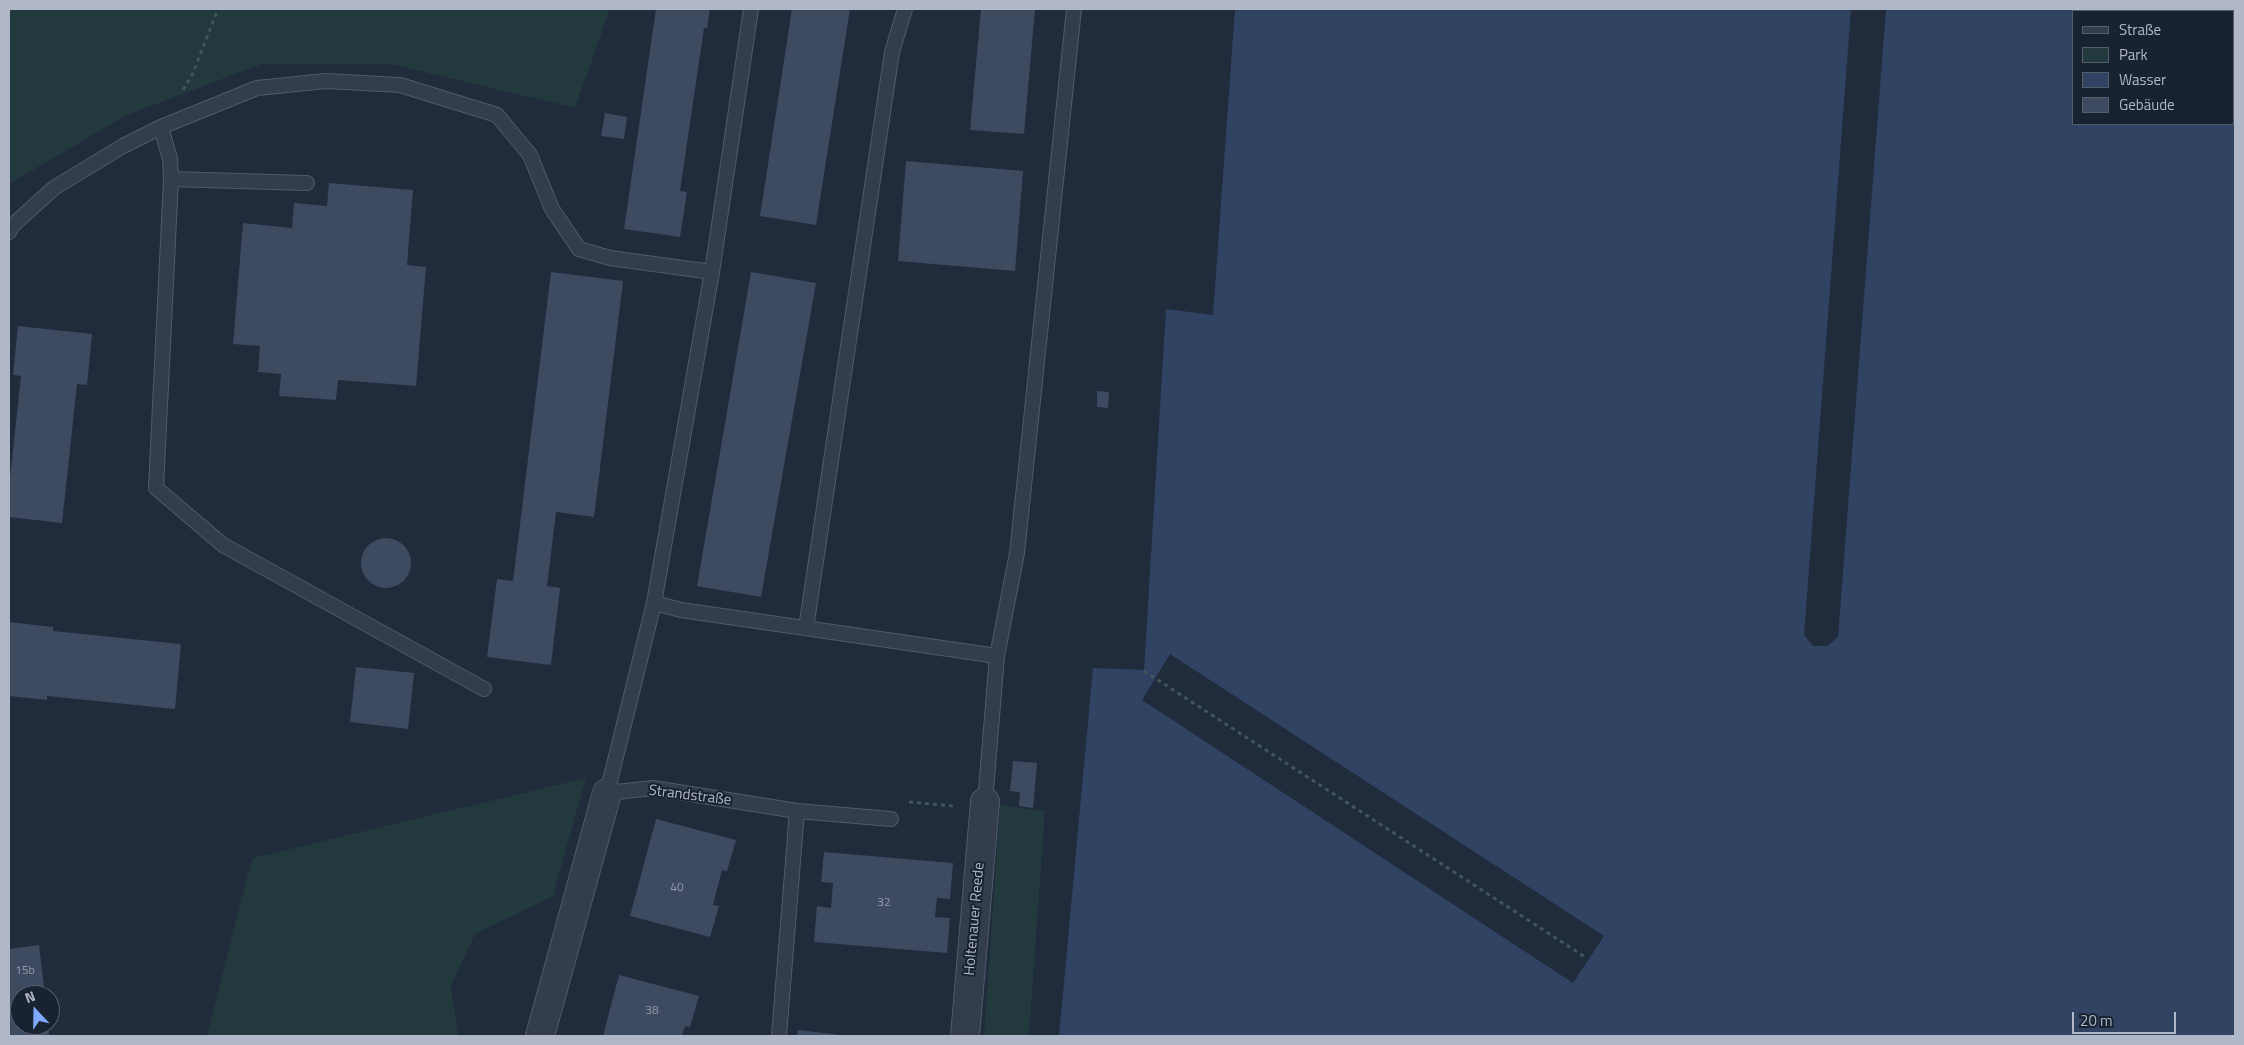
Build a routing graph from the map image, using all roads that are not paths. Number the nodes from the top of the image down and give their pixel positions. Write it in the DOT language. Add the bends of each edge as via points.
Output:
graph roads {
  1 [pos="751,9"];
  2 [pos="906,9"];
  3 [pos="1074,9"];
  4 [pos="162,127"];
  5 [pos="171,179"];
  6 [pos="307,183"];
  7 [pos="9,232"];
  8 [pos="712,272"];
  9 [pos="654,603"];
  10 [pos="806,628"];
  11 [pos="997,656"];
  12 [pos="484,689"];
  13 [pos="607,793"];
  14 [pos="985,802"];
  15 [pos="797,811"];
  16 [pos="891,819"];
  17 [pos="540,1036"];
  18 [pos="779,1036"];
  19 [pos="965,1036"];
  1 -- 8 [label="lane"];
  2 -- 10 [label="lane" via="892,52"];
  3 -- 11 [label="lane" via="1017,552"];
  4 -- 5 [label="lane"];
  4 -- 7 [label="lane" via="123,146 54,188"];
  4 -- 8 [label="lane" via="257,88 326,81 400,84 497,115 530,156 552,209 579,249 610,258"];
  5 -- 6 [label="lane"];
  5 -- 12 [label="lane" via="156,488 223,545"];
  8 -- 9 [label="lane"];
  9 -- 10 [label="lane" via="681,610"];
  9 -- 13 [label="lane"];
  10 -- 11 [label="lane"];
  11 -- 14 [label="lane"];
  13 -- 15 [label="lane, Strandstraße" via="653,788"];
  13 -- 17 [label="street"];
  14 -- 19 [label="street, Holtenauer Reede"];
  15 -- 16 [label="lane, Strandstraße"];
  15 -- 18 [label="lane"];
}
